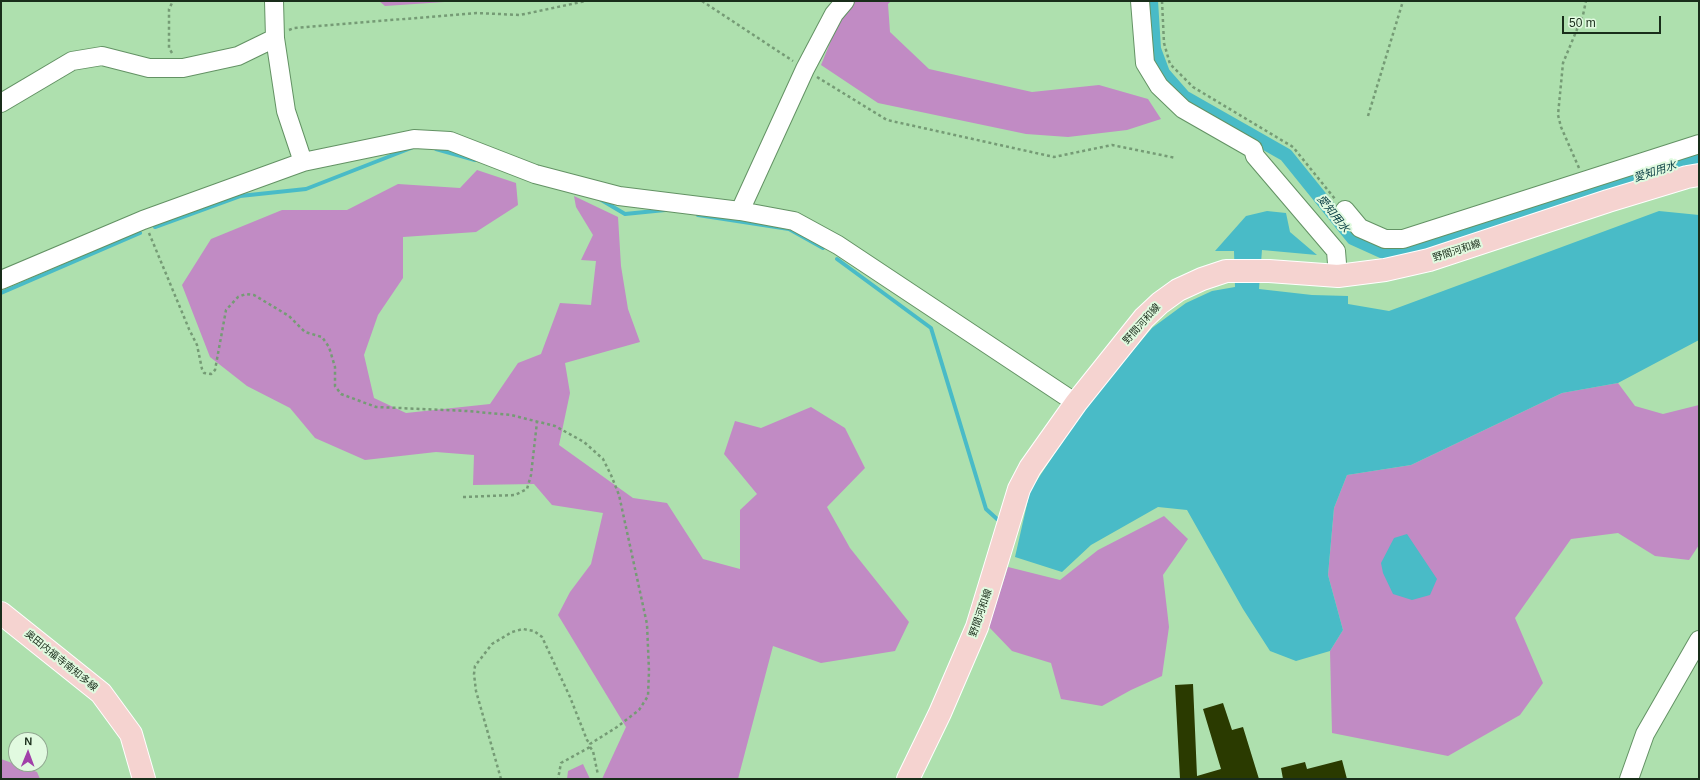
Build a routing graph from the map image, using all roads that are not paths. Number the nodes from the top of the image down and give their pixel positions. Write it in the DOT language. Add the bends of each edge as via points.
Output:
graph roads {
  1 [pos="274,1"];
  2 [pos="845,1"];
  3 [pos="1140,1"];
  4 [pos="275,38"];
  5 [pos="1,103"];
  6 [pos="1699,144"];
  7 [pos="303,162"];
  8 [pos="1699,175"];
  9 [pos="1345,210"];
  10 [pos="740,211"];
  11 [pos="1338,276"];
  12 [pos="1,280"];
  13 [pos="1076,403"];
  14 [pos="1,613"];
  15 [pos="1699,640"];
  16 [pos="144,779"];
  17 [pos="908,779"];
  18 [pos="1629,779"];
  1 -- 4 [label="street"];
  2 -- 10 [label="street" via="834,14 805,69"];
  3 -- 11 [label="street" via="1145,63 1159,86 1183,109 1253,149 1255,156 1336,251"];
  4 -- 5 [label="street" via="238,56 183,68 149,68 102,56 72,61"];
  4 -- 7 [label="street" via="286,111"];
  6 -- 9 [label="street" via="1403,239 1385,239 1360,228"];
  7 -- 10 [label="street" via="414,139 450,141 535,174 619,196"];
  7 -- 12 [label="street" via="143,220"];
  8 -- 11 [label="main road, 野間河和線" via="1687,176 1429,260 1385,270"];
  10 -- 13 [label="street" via="794,221 838,245"];
  11 -- 13 [label="main road, 野間河和線" via="1226,271 1178,290 1144,318"];
  13 -- 17 [label="main road, 野間河和線" via="1030,468 1019,489 977,627"];
  14 -- 16 [label="main road, 奥田内福寺南知多線" via="101,693 131,734"];
  15 -- 18 [label="street" via="1644,734"];
}
